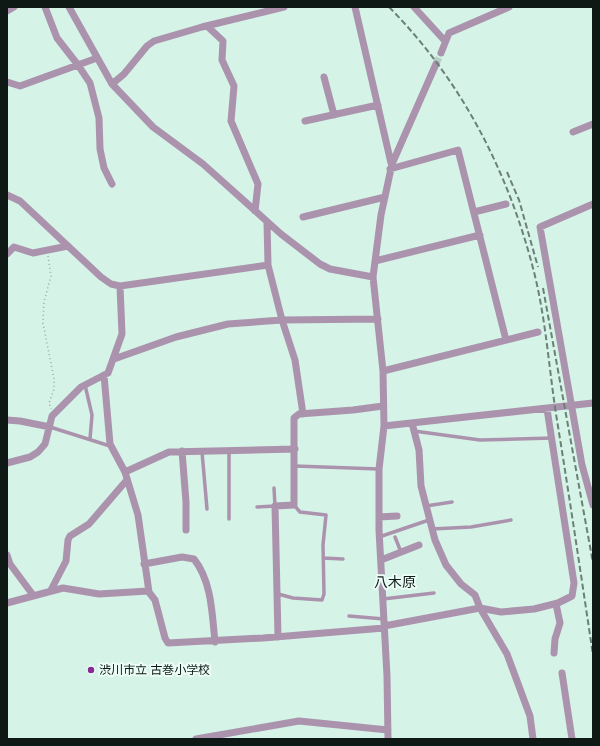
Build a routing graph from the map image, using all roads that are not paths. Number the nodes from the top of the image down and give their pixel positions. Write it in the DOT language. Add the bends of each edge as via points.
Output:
graph roads {
  1 [pos="14,7"];
  2 [pos="45,7"];
  3 [pos="69,7"];
  4 [pos="284,7"];
  5 [pos="355,7"];
  6 [pos="414,7"];
  7 [pos="509,7"];
  8 [pos="7,11"];
  9 [pos="207,26"];
  10 [pos="445,41"];
  11 [pos="441,53"];
  12 [pos="97,58"];
  13 [pos="436,64"];
  14 [pos="78,65"];
  15 [pos="324,77"];
  16 [pos="7,82"];
  17 [pos="112,84"];
  18 [pos="378,104"];
  19 [pos="334,115"];
  20 [pos="305,121"];
  21 [pos="593,124"];
  22 [pos="573,132"];
  23 [pos="391,166"];
  24 [pos="112,184"];
  25 [pos="7,195"];
  26 [pos="385,197"];
  27 [pos="506,204"];
  28 [pos="593,204"];
  29 [pos="255,211"];
  30 [pos="474,212"];
  31 [pos="304,217"];
  32 [pos="267,222"];
  33 [pos="480,235"];
  34 [pos="68,246"];
  35 [pos="7,254"];
  36 [pos="374,261"];
  37 [pos="268,265"];
  38 [pos="373,277"];
  39 [pos="120,286"];
  40 [pos="378,319"];
  41 [pos="282,320"];
  42 [pos="538,332"];
  43 [pos="506,340"];
  44 [pos="114,359"];
  45 [pos="383,371"];
  46 [pos="104,375"];
  47 [pos="85,385"];
  48 [pos="593,403"];
  49 [pos="383,406"];
  50 [pos="573,406"];
  51 [pos="547,409"];
  52 [pos="303,414"];
  53 [pos="7,420"];
  54 [pos="384,426"];
  55 [pos="50,427"];
  56 [pos="413,427"];
  57 [pos="552,438"];
  58 [pos="90,439"];
  59 [pos="111,446"];
  60 [pos="295,449"];
  61 [pos="202,450"];
  62 [pos="229,450"];
  63 [pos="182,451"];
  64 [pos="7,463"];
  65 [pos="295,466"];
  66 [pos="379,469"];
  67 [pos="125,472"];
  68 [pos="126,481"];
  69 [pos="274,488"];
  70 [pos="452,502"];
  71 [pos="294,505"];
  72 [pos="593,505"];
  73 [pos="275,506"];
  74 [pos="426,506"];
  75 [pos="257,507"];
  76 [pos="207,509"];
  77 [pos="397,516"];
  78 [pos="379,517"];
  79 [pos="229,519"];
  80 [pos="429,520"];
  81 [pos="511,520"];
  82 [pos="432,529"];
  83 [pos="186,530"];
  84 [pos="379,537"];
  85 [pos="395,537"];
  86 [pos="418,545"];
  87 [pos="401,552"];
  88 [pos="7,555"];
  89 [pos="324,558"];
  90 [pos="343,559"];
  91 [pos="380,560"];
  92 [pos="144,564"];
  93 [pos="51,590"];
  94 [pos="149,592"];
  95 [pos="434,593"];
  96 [pos="278,594"];
  97 [pos="33,595"];
  98 [pos="383,599"];
  99 [pos="7,603"];
  100 [pos="556,604"];
  101 [pos="480,608"];
  102 [pos="349,616"];
  103 [pos="384,624"];
  104 [pos="278,637"];
  105 [pos="215,642"];
  106 [pos="554,653"];
  107 [pos="562,673"];
  108 [pos="388,730"];
  109 [pos="196,739"];
  110 [pos="388,739"];
  111 [pos="533,739"];
  112 [pos="572,739"];
  1 -- 8 [label="street"];
  2 -- 14 [label="street" via="57,38"];
  3 -- 12 [label="street"];
  4 -- 9 [label="street"];
  5 -- 18 [label="street"];
  6 -- 10 [label="street"];
  7 -- 10 [label="street" via="455,29 449,33"];
  9 -- 17 [label="street" via="150,44"];
  9 -- 29 [label="street" via="223,41 222,60 234,86 231,121 258,184"];
  10 -- 11 [label="street"];
  12 -- 14 [label="street"];
  12 -- 17 [label="street"];
  13 -- 23 [label="street"];
  14 -- 16 [label="street" via="20,86"];
  14 -- 24 [label="street" via="90,83 99,118 100,149 104,168"];
  15 -- 19 [label="street"];
  17 -- 29 [label="street" via="153,127 203,164"];
  18 -- 19 [label="street"];
  18 -- 23 [label="street"];
  19 -- 20 [label="street"];
  21 -- 22 [label="street"];
  23 -- 26 [label="street"];
  23 -- 30 [label="street" via="458,150"];
  25 -- 34 [label="street" via="20,201"];
  26 -- 31 [label="street"];
  26 -- 36 [label="street"];
  27 -- 30 [label="street"];
  28 -- 50 [label="street" via="540,228"];
  29 -- 32 [label="street"];
  30 -- 33 [label="street"];
  32 -- 37 [label="street"];
  32 -- 38 [label="street" via="298,248 330,269"];
  33 -- 36 [label="street"];
  33 -- 43 [label="street"];
  34 -- 35 [label="street" via="34,253 14,247"];
  34 -- 39 [label="street" via="101,277 111,284"];
  36 -- 38 [label="street"];
  37 -- 39 [label="street"];
  37 -- 41 [label="street"];
  38 -- 40 [label="street"];
  39 -- 44 [label="street" via="123,326"];
  40 -- 41 [label="street"];
  40 -- 45 [label="street"];
  41 -- 44 [label="street" via="217,326 176,337"];
  41 -- 52 [label="street" via="295,360"];
  42 -- 43 [label="street"];
  43 -- 45 [label="street"];
  44 -- 46 [label="street" via="108,373"];
  45 -- 49 [label="street"];
  46 -- 47 [label="street"];
  46 -- 59 [label="street"];
  47 -- 55 [label="street" via="52,416"];
  47 -- 58 [label="lane" via="92,415"];
  48 -- 50 [label="street"];
  49 -- 52 [label="street"];
  49 -- 54 [label="street"];
  50 -- 51 [label="street"];
  50 -- 72 [label="street" via="582,465"];
  51 -- 56 [label="street"];
  51 -- 57 [label="street"];
  52 -- 60 [label="street" via="294,418"];
  53 -- 55 [label="street"];
  54 -- 56 [label="street"];
  54 -- 66 [label="street"];
  55 -- 58 [label="lane"];
  55 -- 64 [label="street" via="45,444 38,452 30,458"];
  56 -- 57 [label="lane" via="480,440"];
  56 -- 74 [label="street" via="419,450 421,486"];
  57 -- 100 [label="street" via="574,582 572,596"];
  58 -- 59 [label="lane"];
  59 -- 67 [label="street"];
  60 -- 62 [label="street"];
  60 -- 65 [label="street"];
  61 -- 62 [label="street"];
  61 -- 63 [label="street"];
  61 -- 76 [label="lane"];
  62 -- 79 [label="lane"];
  63 -- 67 [label="street" via="169,452"];
  63 -- 83 [label="street"];
  65 -- 66 [label="lane"];
  65 -- 71 [label="street"];
  66 -- 78 [label="street"];
  67 -- 68 [label="street"];
  68 -- 92 [label="street" via="138,515"];
  68 -- 93 [label="street" via="89,524 74,532 68,540 66,561"];
  69 -- 73 [label="lane"];
  70 -- 74 [label="lane"];
  71 -- 73 [label="street"];
  71 -- 89 [label="lane" via="300,512 326,514"];
  73 -- 75 [label="lane"];
  73 -- 96 [label="street"];
  74 -- 80 [label="street"];
  77 -- 78 [label="street"];
  78 -- 84 [label="street"];
  80 -- 82 [label="street"];
  80 -- 84 [label="lane"];
  81 -- 82 [label="lane" via="498,524"];
  82 -- 101 [label="street" via="446,565 461,584 475,595"];
  84 -- 91 [label="street"];
  85 -- 87 [label="lane"];
  86 -- 87 [label="street"];
  87 -- 91 [label="street"];
  88 -- 97 [label="street" via="10,564"];
  89 -- 90 [label="lane"];
  89 -- 96 [label="lane" via="322,600"];
  91 -- 98 [label="street"];
  92 -- 94 [label="street"];
  92 -- 105 [label="street" via="182,557 194,559 200,566 208,588"];
  93 -- 94 [label="street" via="63,588 99,594 138,590"];
  93 -- 97 [label="street"];
  94 -- 105 [label="street" via="155,600 168,643"];
  95 -- 98 [label="lane"];
  96 -- 104 [label="street"];
  97 -- 99 [label="street"];
  98 -- 103 [label="street"];
  100 -- 101 [label="street" via="501,612"];
  100 -- 106 [label="street" via="560,623"];
  101 -- 103 [label="street"];
  101 -- 111 [label="street" via="507,654 530,716"];
  102 -- 103 [label="lane"];
  103 -- 104 [label="street"];
  103 -- 108 [label="street"];
  104 -- 105 [label="street"];
  107 -- 112 [label="street"];
  108 -- 109 [label="street" via="299,721"];
  108 -- 110 [label="street"];
}
